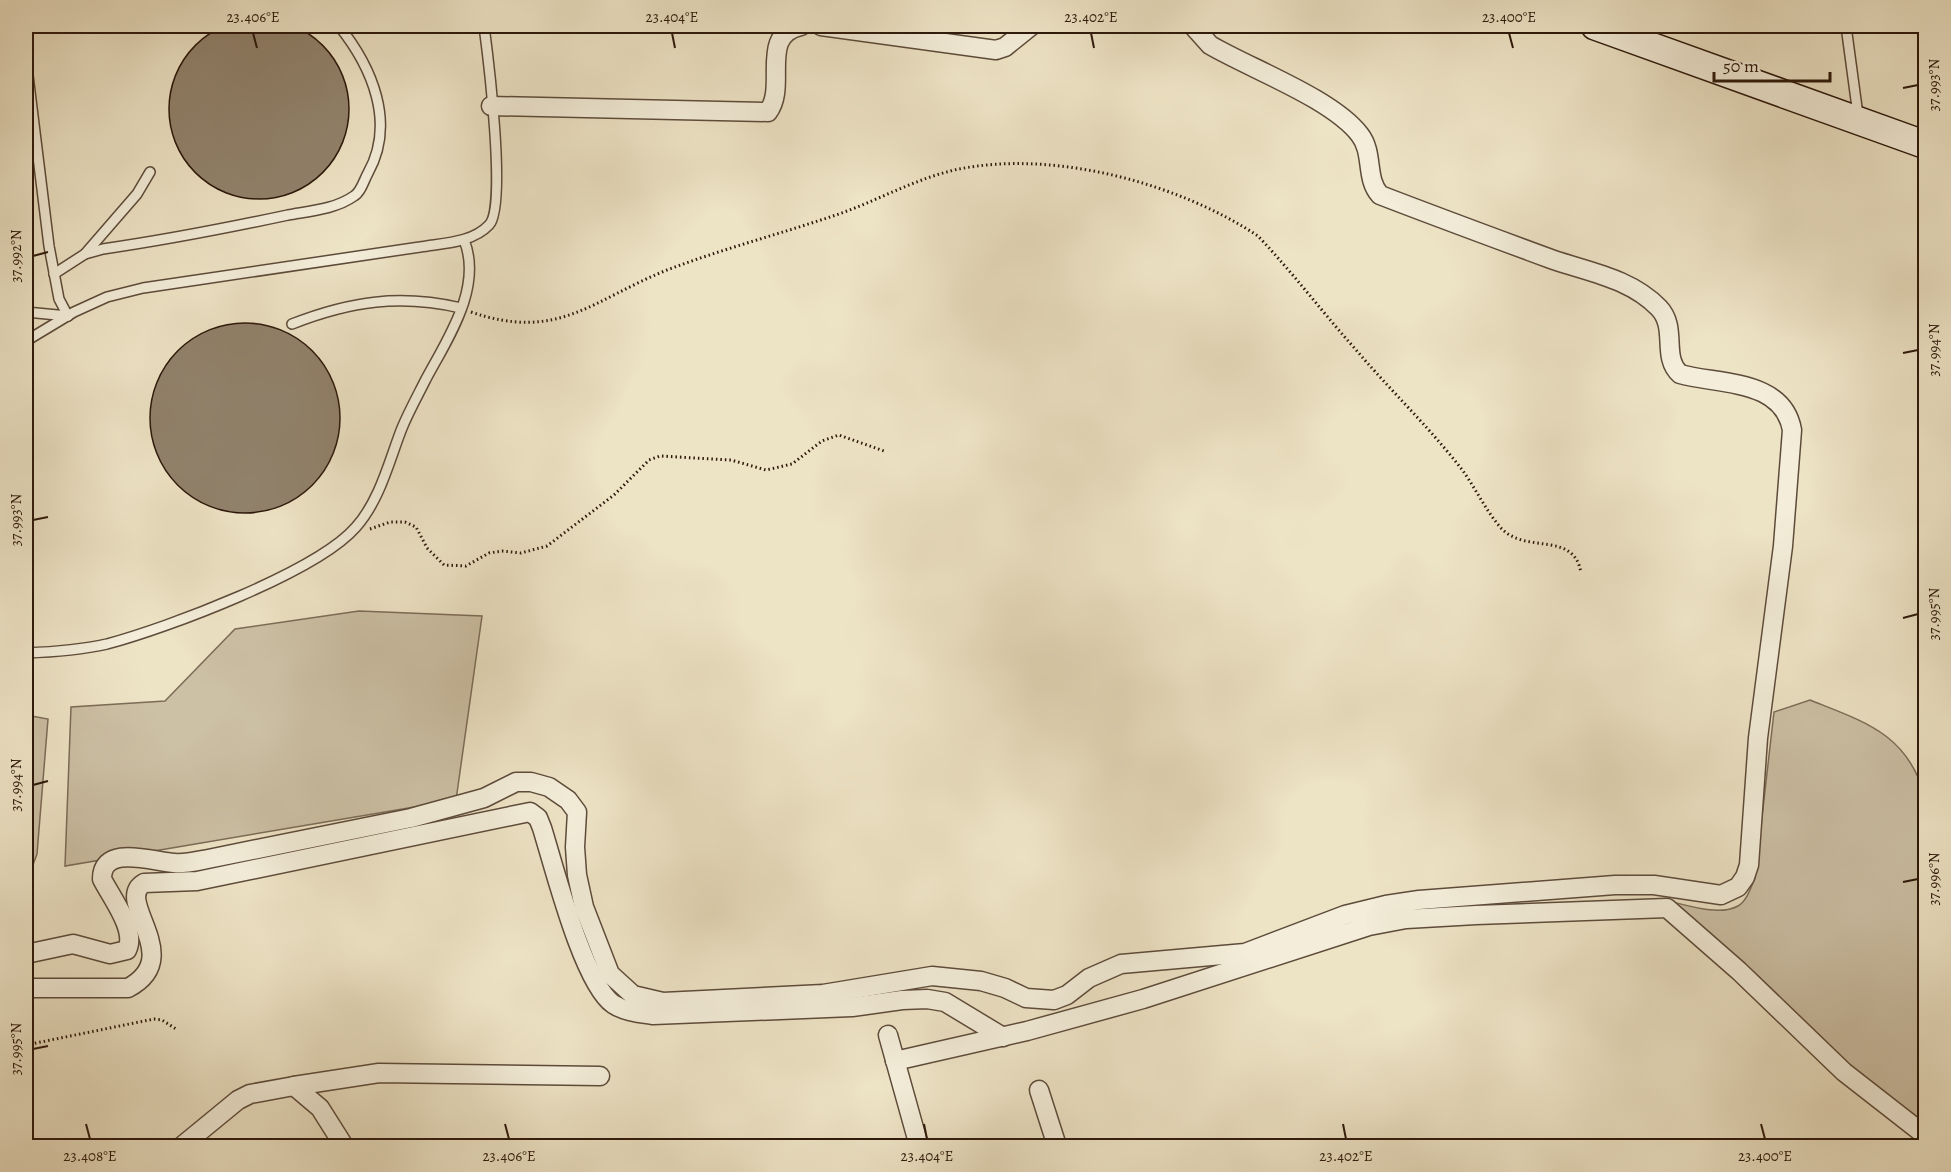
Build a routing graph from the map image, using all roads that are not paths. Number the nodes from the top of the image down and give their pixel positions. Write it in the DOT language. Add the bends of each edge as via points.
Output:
graph roads {
  1 [pos="339,26"];
  2 [pos="484,26"];
  3 [pos="801,26"];
  4 [pos="821,26"];
  5 [pos="1031,26"];
  6 [pos="1193,26"];
  7 [pos="1596,26"];
  8 [pos="1846,26"];
  9 [pos="26,59"];
  10 [pos="491,106"];
  11 [pos="1858,120"];
  12 [pos="1926,145"];
  13 [pos="150,172"];
  14 [pos="464,240"];
  15 [pos="85,254"];
  16 [pos="54,274"];
  17 [pos="461,308"];
  18 [pos="26,312"];
  19 [pos="68,316"];
  20 [pos="292,324"];
  21 [pos="26,341"];
  22 [pos="26,653"];
  23 [pos="26,954"];
  24 [pos="26,988"];
  25 [pos="888,1035"];
  26 [pos="1003,1037"];
  27 [pos="895,1061"];
  28 [pos="600,1076"];
  29 [pos="294,1086"];
  30 [pos="1039,1090"];
  31 [pos="1926,1136"];
  32 [pos="182,1146"];
  33 [pos="344,1146"];
  34 [pos="920,1146"];
  35 [pos="1057,1146"];
  1 -- 15 [label="lane" via="357,48 373,81 381,117 380,144 356,195 328,207"];
  2 -- 10 [label="lane"];
  3 -- 10 [label="street" via="783,34 778,43 776,95 768,112"];
  4 -- 5 [label="street" via="996,50"];
  6 -- 23 [label="street" via="1210,45 1346,120 1365,143 1373,182 1380,195 1622,283 1658,307 1666,317 1670,360 1680,374 1763,391 1785,408 1792,430 1784,546 1758,738 1749,865 1738,887 1721,895 1654,885 1615,885 1419,900 1346,915 1245,953 1121,964 1054,1000 1026,998 981,981 932,976 823,994 663,1002 633,995 614,980 602,959 577,875 574,806 549,787 516,782 484,798 411,818 208,859 178,863 136,857 113,859 103,869 102,879 129,932 131,942 127,950 110,954 73,944"];
  7 -- 11 [label="main road"];
  8 -- 11 [label="lane"];
  9 -- 16 [label="lane"];
  10 -- 14 [label="lane" via="497,209 492,224"];
  11 -- 12 [label="main road"];
  13 -- 15 [label="lane" via="137,194"];
  14 -- 17 [label="lane" via="471,260"];
  14 -- 19 [label="lane" via="143,288 107,297"];
  15 -- 16 [label="lane"];
  16 -- 19 [label="lane" via="59,299"];
  17 -- 20 [label="lane" via="412,299 384,300 340,307"];
  17 -- 22 [label="lane" via="403,425 369,509 332,549 183,618 106,644"];
  18 -- 19 [label="lane"];
  19 -- 21 [label="lane"];
  24 -- 26 [label="street" via="128,988 143,980 150,970 151,941 135,893 144,883 197,881 530,812 542,828 589,969 612,1003 627,1011 653,1015 852,1007 927,999 945,1002"];
  25 -- 27 [label="street"];
  26 -- 27 [label="street"];
  26 -- 31 [label="street" via="1233,972 1369,926 1406,919 1667,908 1844,1072"];
  27 -- 34 [label="street"];
  28 -- 29 [label="street" via="379,1073"];
  29 -- 32 [label="street" via="250,1094"];
  29 -- 33 [label="street" via="320,1108"];
  30 -- 35 [label="street"];
}
